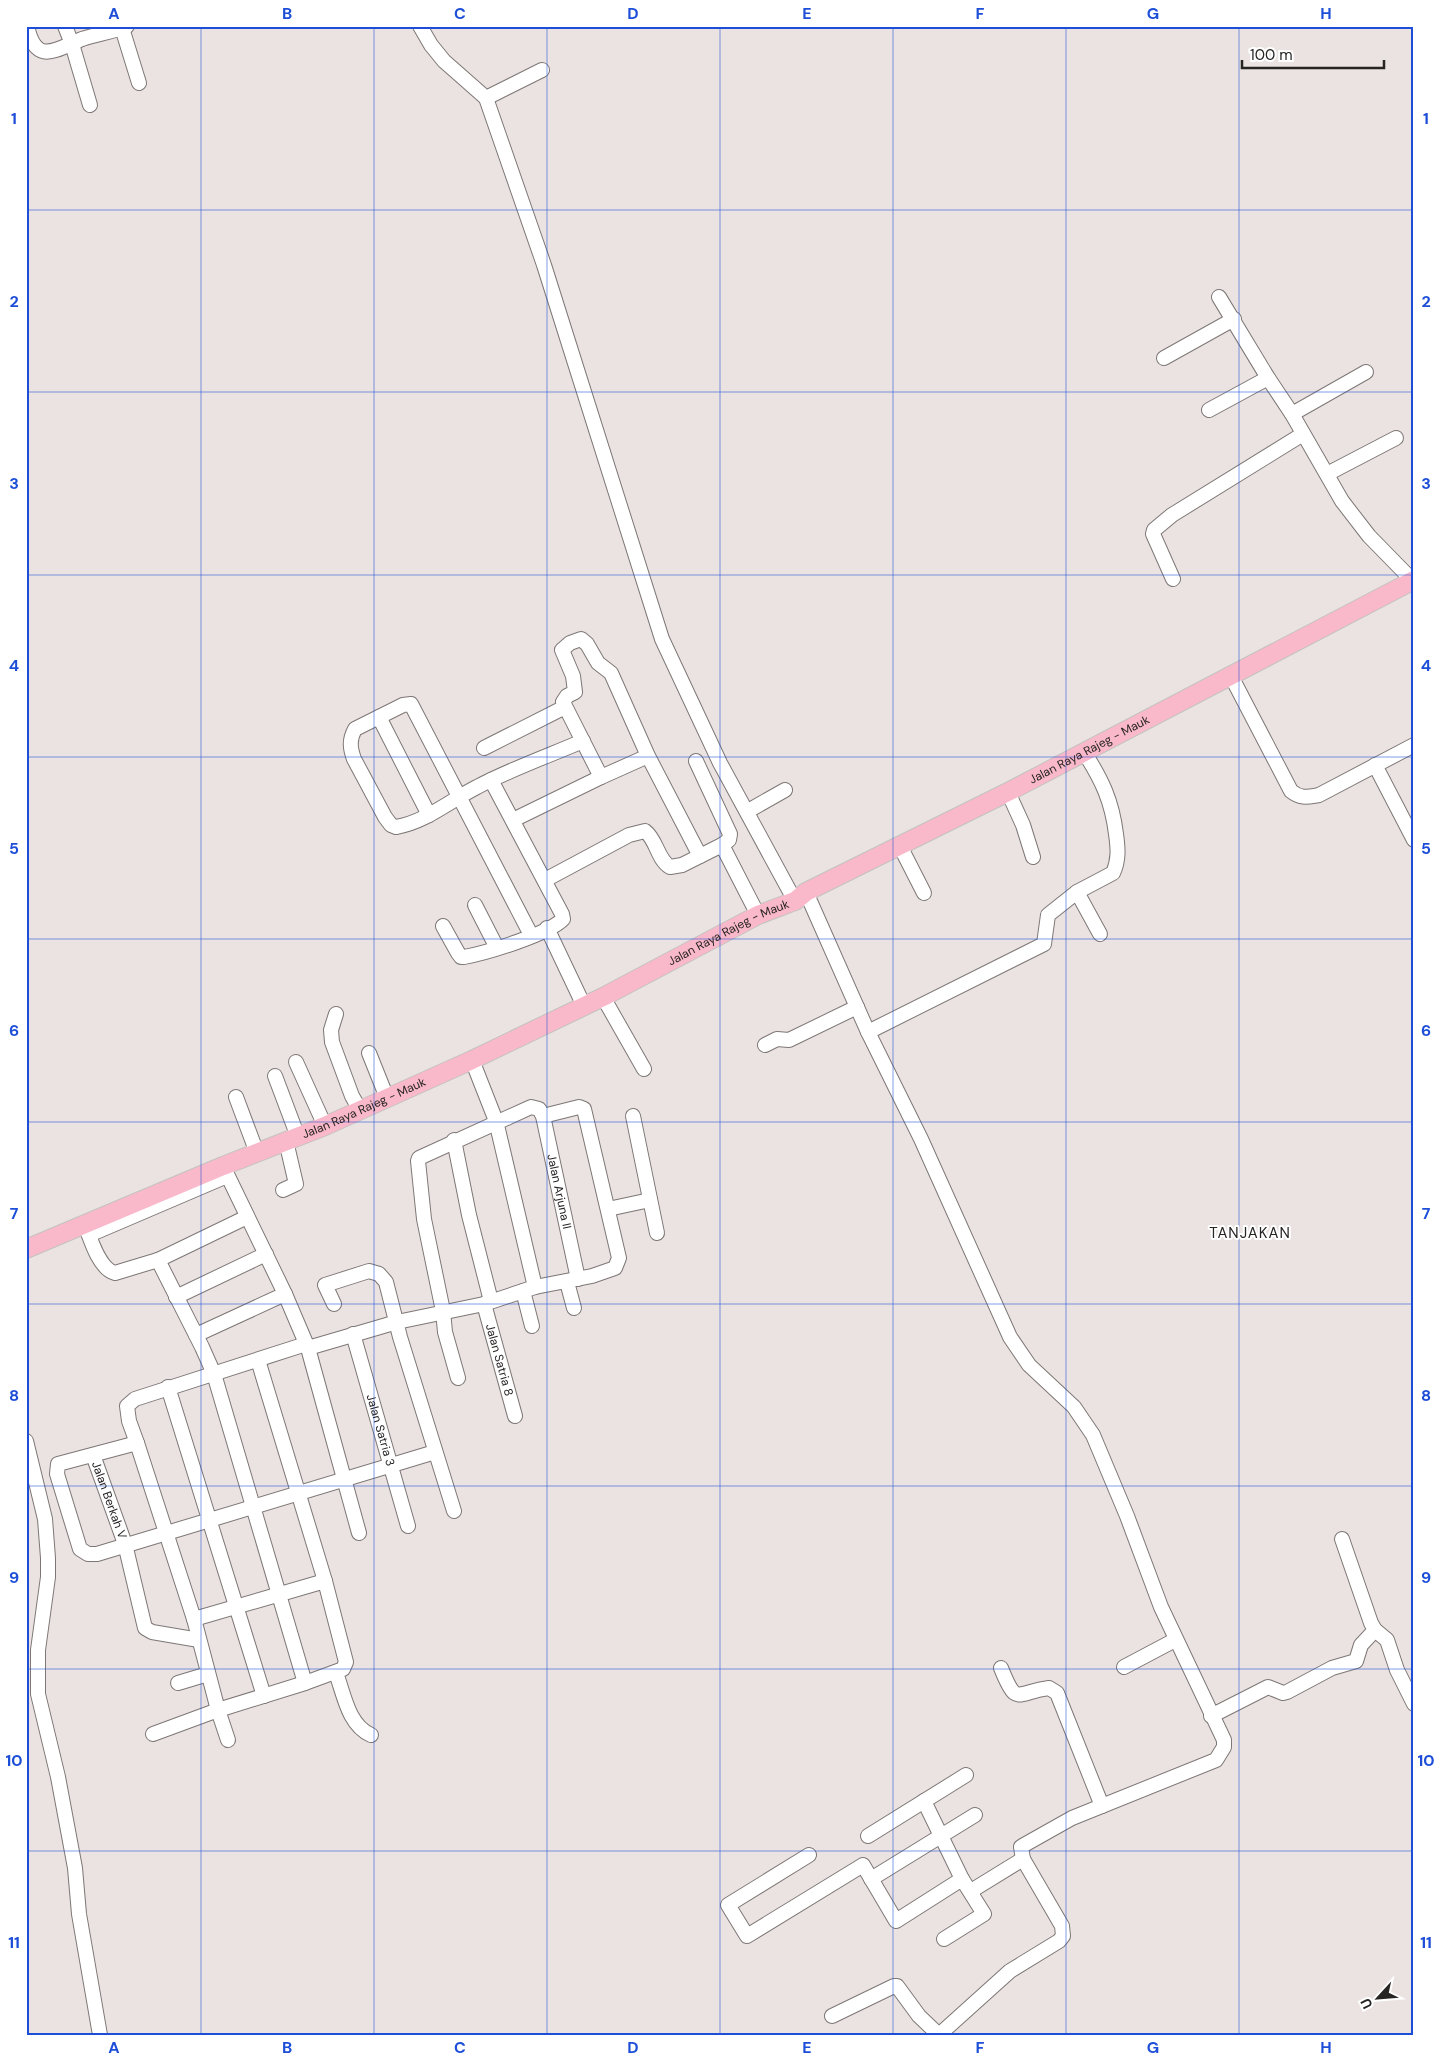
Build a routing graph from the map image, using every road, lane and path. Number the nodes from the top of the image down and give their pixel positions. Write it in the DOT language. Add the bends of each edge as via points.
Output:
graph roads {
  1 [pos="27,26"];
  2 [pos="65,26"];
  3 [pos="420,26"];
  4 [pos="125,27"];
  5 [pos="72,44"];
  6 [pos="542,70"];
  7 [pos="139,83"];
  8 [pos="486,98"];
  9 [pos="90,105"];
  10 [pos="1219,297"];
  11 [pos="1234,320"];
  12 [pos="1164,358"];
  13 [pos="1366,372"];
  14 [pos="1268,378"];
  15 [pos="1209,410"];
  16 [pos="1292,414"];
  17 [pos="1303,434"];
  18 [pos="1396,438"];
  19 [pos="1327,474"];
  20 [pos="1173,579"];
  21 [pos="1413,580"];
  22 [pos="1230,674"];
  23 [pos="565,707"];
  24 [pos="379,717"];
  25 [pos="583,741"];
  26 [pos="1414,745"];
  27 [pos="484,748"];
  28 [pos="1084,752"];
  29 [pos="648,756"];
  30 [pos="696,760"];
  31 [pos="1375,765"];
  32 [pos="601,777"];
  33 [pos="491,780"];
  34 [pos="785,790"];
  35 [pos="1008,792"];
  36 [pos="458,798"];
  37 [pos="748,811"];
  38 [pos="429,815"];
  39 [pos="513,820"];
  40 [pos="1414,840"];
  41 [pos="722,844"];
  42 [pos="900,846"];
  43 [pos="700,856"];
  44 [pos="1033,858"];
  45 [pos="545,880"];
  46 [pos="1077,892"];
  47 [pos="924,893"];
  48 [pos="800,896"];
  49 [pos="475,905"];
  50 [pos="758,915"];
  51 [pos="443,926"];
  52 [pos="547,928"];
  53 [pos="1100,934"];
  54 [pos="531,935"];
  55 [pos="497,948"];
  56 [pos="603,997"];
  57 [pos="584,1006"];
  58 [pos="857,1007"];
  59 [pos="336,1014"];
  60 [pos="868,1032"];
  61 [pos="765,1045"];
  62 [pos="369,1053"];
  63 [pos="472,1060"];
  64 [pos="296,1062"];
  65 [pos="644,1068"];
  66 [pos="275,1076"];
  67 [pos="236,1097"];
  68 [pos="387,1098"];
  69 [pos="360,1110"];
  70 [pos="539,1111"];
  71 [pos="634,1116"];
  72 [pos="496,1121"];
  73 [pos="325,1126"];
  74 [pos="292,1139"];
  75 [pos="454,1140"];
  76 [pos="257,1152"];
  77 [pos="225,1171"];
  78 [pos="283,1190"];
  79 [pos="650,1200"];
  80 [pos="608,1209"];
  81 [pos="247,1216"];
  82 [pos="87,1229"];
  83 [pos="657,1233"];
  84 [pos="26,1249"];
  85 [pos="266,1254"];
  86 [pos="158,1260"];
  87 [pos="572,1281"];
  88 [pos="529,1289"];
  89 [pos="285,1294"];
  90 [pos="176,1297"];
  91 [pos="487,1302"];
  92 [pos="334,1304"];
  93 [pos="574,1308"];
  94 [pos="443,1311"];
  95 [pos="397,1322"];
  96 [pos="532,1326"];
  97 [pos="353,1334"];
  98 [pos="196,1335"];
  99 [pos="307,1346"];
  100 [pos="258,1360"];
  101 [pos="214,1374"];
  102 [pos="458,1378"];
  103 [pos="168,1387"];
  104 [pos="515,1416"];
  105 [pos="26,1442"];
  106 [pos="136,1443"];
  107 [pos="435,1452"];
  108 [pos="93,1455"];
  109 [pos="390,1465"];
  110 [pos="344,1479"];
  111 [pos="298,1494"];
  112 [pos="254,1506"];
  113 [pos="454,1511"];
  114 [pos="209,1519"];
  115 [pos="408,1526"];
  116 [pos="166,1532"];
  117 [pos="360,1533"];
  118 [pos="1342,1539"];
  119 [pos="125,1544"];
  120 [pos="325,1581"];
  121 [pos="279,1595"];
  122 [pos="236,1607"];
  123 [pos="194,1619"];
  124 [pos="1375,1630"];
  125 [pos="199,1640"];
  126 [pos="1175,1640"];
  127 [pos="1124,1667"];
  128 [pos="1001,1668"];
  129 [pos="336,1673"];
  130 [pos="208,1674"];
  131 [pos="178,1683"];
  132 [pos="305,1684"];
  133 [pos="264,1696"];
  134 [pos="1414,1704"];
  135 [pos="218,1710"];
  136 [pos="1212,1716"];
  137 [pos="152,1734"];
  138 [pos="371,1735"];
  139 [pos="228,1740"];
  140 [pos="966,1775"];
  141 [pos="924,1801"];
  142 [pos="1102,1806"];
  143 [pos="975,1815"];
  144 [pos="868,1836"];
  145 [pos="941,1836"];
  146 [pos="809,1855"];
  147 [pos="1023,1859"];
  148 [pos="871,1879"];
  149 [pos="962,1879"];
  150 [pos="971,1891"];
  151 [pos="944,1939"];
  152 [pos="832,2016"];
  153 [pos="100,2035"];
  1 -- 5 [label="street" via="33,44 42,52 58,51"];
  2 -- 5 [label="street"];
  3 -- 8 [label="street" via="444,61"];
  4 -- 5 [label="street"];
  4 -- 7 [label="street"];
  5 -- 9 [label="street"];
  6 -- 8 [label="street"];
  8 -- 37 [label="street" via="544,264 662,639 720,763"];
  10 -- 11 [label="street"];
  11 -- 12 [label="street"];
  11 -- 14 [label="street"];
  13 -- 16 [label="street"];
  14 -- 15 [label="street"];
  14 -- 16 [label="street"];
  16 -- 17 [label="street"];
  17 -- 19 [label="street"];
  17 -- 20 [label="street" via="1172,515 1154,530"];
  18 -- 19 [label="street"];
  19 -- 21 [label="street" via="1356,520"];
  21 -- 22 [label="main road, Jalan Raya Rajeg - Mauk"];
  22 -- 28 [label="main road, Jalan Raya Rajeg - Mauk"];
  22 -- 31 [label="street" via="1291,791 1298,796 1319,795"];
  23 -- 25 [label="street"];
  23 -- 27 [label="street"];
  23 -- 29 [label="street" via="564,699 575,692 573,676 562,650 581,639 598,663 611,673"];
  24 -- 36 [label="street" via="410,704"];
  24 -- 38 [label="street"];
  24 -- 38 [label="street" via="355,729 350,742 354,759 391,825 403,826"];
  25 -- 32 [label="street"];
  25 -- 33 [label="street"];
  26 -- 31 [label="street"];
  28 -- 35 [label="main road, Jalan Raya Rajeg - Mauk"];
  28 -- 46 [label="street" via="1109,798 1118,851 1113,873"];
  29 -- 32 [label="street"];
  29 -- 43 [label="street"];
  30 -- 41 [label="street" via="730,834 729,840"];
  31 -- 40 [label="street"];
  32 -- 39 [label="street"];
  33 -- 36 [label="street"];
  33 -- 39 [label="street"];
  34 -- 37 [label="street"];
  35 -- 42 [label="main road, Jalan Raya Rajeg - Mauk"];
  35 -- 44 [label="street"];
  36 -- 38 [label="street"];
  36 -- 54 [label="street"];
  37 -- 48 [label="street"];
  39 -- 45 [label="street"];
  41 -- 43 [label="street"];
  41 -- 50 [label="street"];
  42 -- 47 [label="street"];
  42 -- 48 [label="main road, Jalan Raya Rajeg - Mauk"];
  43 -- 45 [label="street" via="670,867 649,834 641,830"];
  45 -- 52 [label="street" via="562,914 562,919"];
  46 -- 53 [label="street"];
  46 -- 60 [label="street" via="1048,915 1044,944"];
  48 -- 50 [label="main road, Jalan Raya Rajeg - Mauk"];
  48 -- 58 [label="street"];
  49 -- 55 [label="street"];
  50 -- 56 [label="main road, Jalan Raya Rajeg - Mauk"];
  51 -- 55 [label="street" via="461,957"];
  52 -- 54 [label="street"];
  52 -- 57 [label="street"];
  54 -- 55 [label="street"];
  56 -- 57 [label="main road, Jalan Raya Rajeg - Mauk"];
  56 -- 65 [label="street"];
  57 -- 63 [label="main road, Jalan Raya Rajeg - Mauk"];
  58 -- 60 [label="street"];
  58 -- 61 [label="street" via="789,1040"];
  59 -- 69 [label="street" via="331,1030 332,1042"];
  60 -- 126 [label="street" via="921,1139 1010,1337 1029,1364 1074,1407 1092,1435"];
  62 -- 68 [label="street"];
  63 -- 68 [label="main road, Jalan Raya Rajeg - Mauk"];
  63 -- 72 [label="street"];
  64 -- 73 [label="street"];
  66 -- 74 [label="street"];
  67 -- 76 [label="street"];
  68 -- 69 [label="main road, Jalan Raya Rajeg - Mauk"];
  69 -- 73 [label="main road, Jalan Raya Rajeg - Mauk"];
  70 -- 72 [label="street" via="531,1107"];
  70 -- 80 [label="street" via="584,1109"];
  70 -- 87 [label="street, Jalan Arjuna II"];
  71 -- 79 [label="street"];
  72 -- 75 [label="street"];
  72 -- 88 [label="street"];
  73 -- 74 [label="main road, Jalan Raya Rajeg - Mauk"];
  74 -- 76 [label="main road, Jalan Raya Rajeg - Mauk"];
  74 -- 78 [label="street" via="296,1184"];
  75 -- 91 [label="street, Jalan Satria 8"];
  75 -- 94 [label="street" via="424,1154 418,1162 424,1219"];
  76 -- 77 [label="main road, Jalan Raya Rajeg - Mauk"];
  77 -- 81 [label="street"];
  77 -- 82 [label="main road, Jalan Raya Rajeg - Mauk"];
  79 -- 80 [label="street"];
  79 -- 83 [label="street"];
  80 -- 87 [label="street" via="619,1258 617,1265 607,1272"];
  81 -- 85 [label="street"];
  81 -- 86 [label="street"];
  82 -- 84 [label="main road, Jalan Raya Rajeg - Mauk"];
  82 -- 86 [label="street" via="102,1264 110,1272"];
  85 -- 89 [label="street"];
  85 -- 90 [label="street"];
  86 -- 90 [label="street"];
  87 -- 88 [label="street"];
  87 -- 93 [label="street, Jalan Arjuna II"];
  88 -- 91 [label="street"];
  88 -- 96 [label="street"];
  89 -- 98 [label="street"];
  89 -- 99 [label="street"];
  90 -- 98 [label="street"];
  91 -- 94 [label="street"];
  91 -- 104 [label="street, Jalan Satria 8"];
  92 -- 95 [label="street" via="325,1285 374,1272 386,1282"];
  94 -- 95 [label="street"];
  94 -- 102 [label="street" via="444,1332"];
  95 -- 97 [label="street"];
  95 -- 107 [label="street"];
  97 -- 99 [label="street"];
  97 -- 109 [label="street, Jalan Satria 3"];
  98 -- 101 [label="street"];
  99 -- 100 [label="street"];
  99 -- 110 [label="street"];
  100 -- 101 [label="street"];
  100 -- 111 [label="street"];
  101 -- 103 [label="street"];
  101 -- 112 [label="street"];
  103 -- 106 [label="street" via="134,1399 127,1406"];
  103 -- 114 [label="street"];
  105 -- 153 [label="street" via="45,1519 48,1558 38,1642 38,1694 76,1868 79,1914"];
  106 -- 108 [label="street"];
  106 -- 116 [label="street"];
  107 -- 109 [label="street"];
  107 -- 113 [label="street"];
  108 -- 119 [label="street, Jalan Berkah V"];
  108 -- 119 [label="street" via="62,1462 56,1468 77,1542 80,1549 88,1554"];
  109 -- 110 [label="street"];
  109 -- 115 [label="street, Jalan Satria 3"];
  110 -- 111 [label="street"];
  110 -- 117 [label="street"];
  111 -- 112 [label="street"];
  111 -- 120 [label="street"];
  112 -- 114 [label="street"];
  112 -- 121 [label="street"];
  114 -- 116 [label="street"];
  114 -- 122 [label="street"];
  116 -- 119 [label="street"];
  116 -- 123 [label="street"];
  118 -- 124 [label="street"];
  119 -- 125 [label="street, Jalan Berkah V" via="145,1628"];
  120 -- 121 [label="street"];
  120 -- 129 [label="street" via="346,1662"];
  121 -- 122 [label="street"];
  121 -- 132 [label="street"];
  122 -- 123 [label="street"];
  122 -- 133 [label="street"];
  123 -- 125 [label="street"];
  124 -- 134 [label="street" via="1387,1640"];
  124 -- 136 [label="street" via="1361,1645 1356,1661 1332,1668 1287,1692 1268,1687"];
  125 -- 130 [label="street"];
  126 -- 127 [label="street"];
  126 -- 136 [label="street"];
  128 -- 142 [label="street" via="1014,1694 1023,1696 1049,1688 1057,1693"];
  129 -- 132 [label="street"];
  129 -- 138 [label="street" via="354,1721"];
  130 -- 131 [label="street"];
  130 -- 135 [label="street"];
  132 -- 133 [label="street"];
  133 -- 135 [label="street"];
  135 -- 137 [label="street"];
  135 -- 139 [label="street"];
  136 -- 142 [label="street" via="1224,1740 1224,1747 1216,1760"];
  140 -- 141 [label="street"];
  141 -- 144 [label="street"];
  141 -- 145 [label="street"];
  142 -- 147 [label="street" via="1072,1818 1021,1847"];
  143 -- 145 [label="street"];
  145 -- 148 [label="street"];
  145 -- 149 [label="street"];
  146 -- 148 [label="street" via="728,1905 747,1936 863,1865"];
  147 -- 150 [label="street"];
  147 -- 152 [label="street" via="1062,1926 1064,1932 1060,1941 1010,1971 939,2035 919,2016 898,1986"];
  148 -- 149 [label="street" via="896,1921"];
  149 -- 150 [label="street"];
  150 -- 151 [label="street" via="984,1914"];
}
